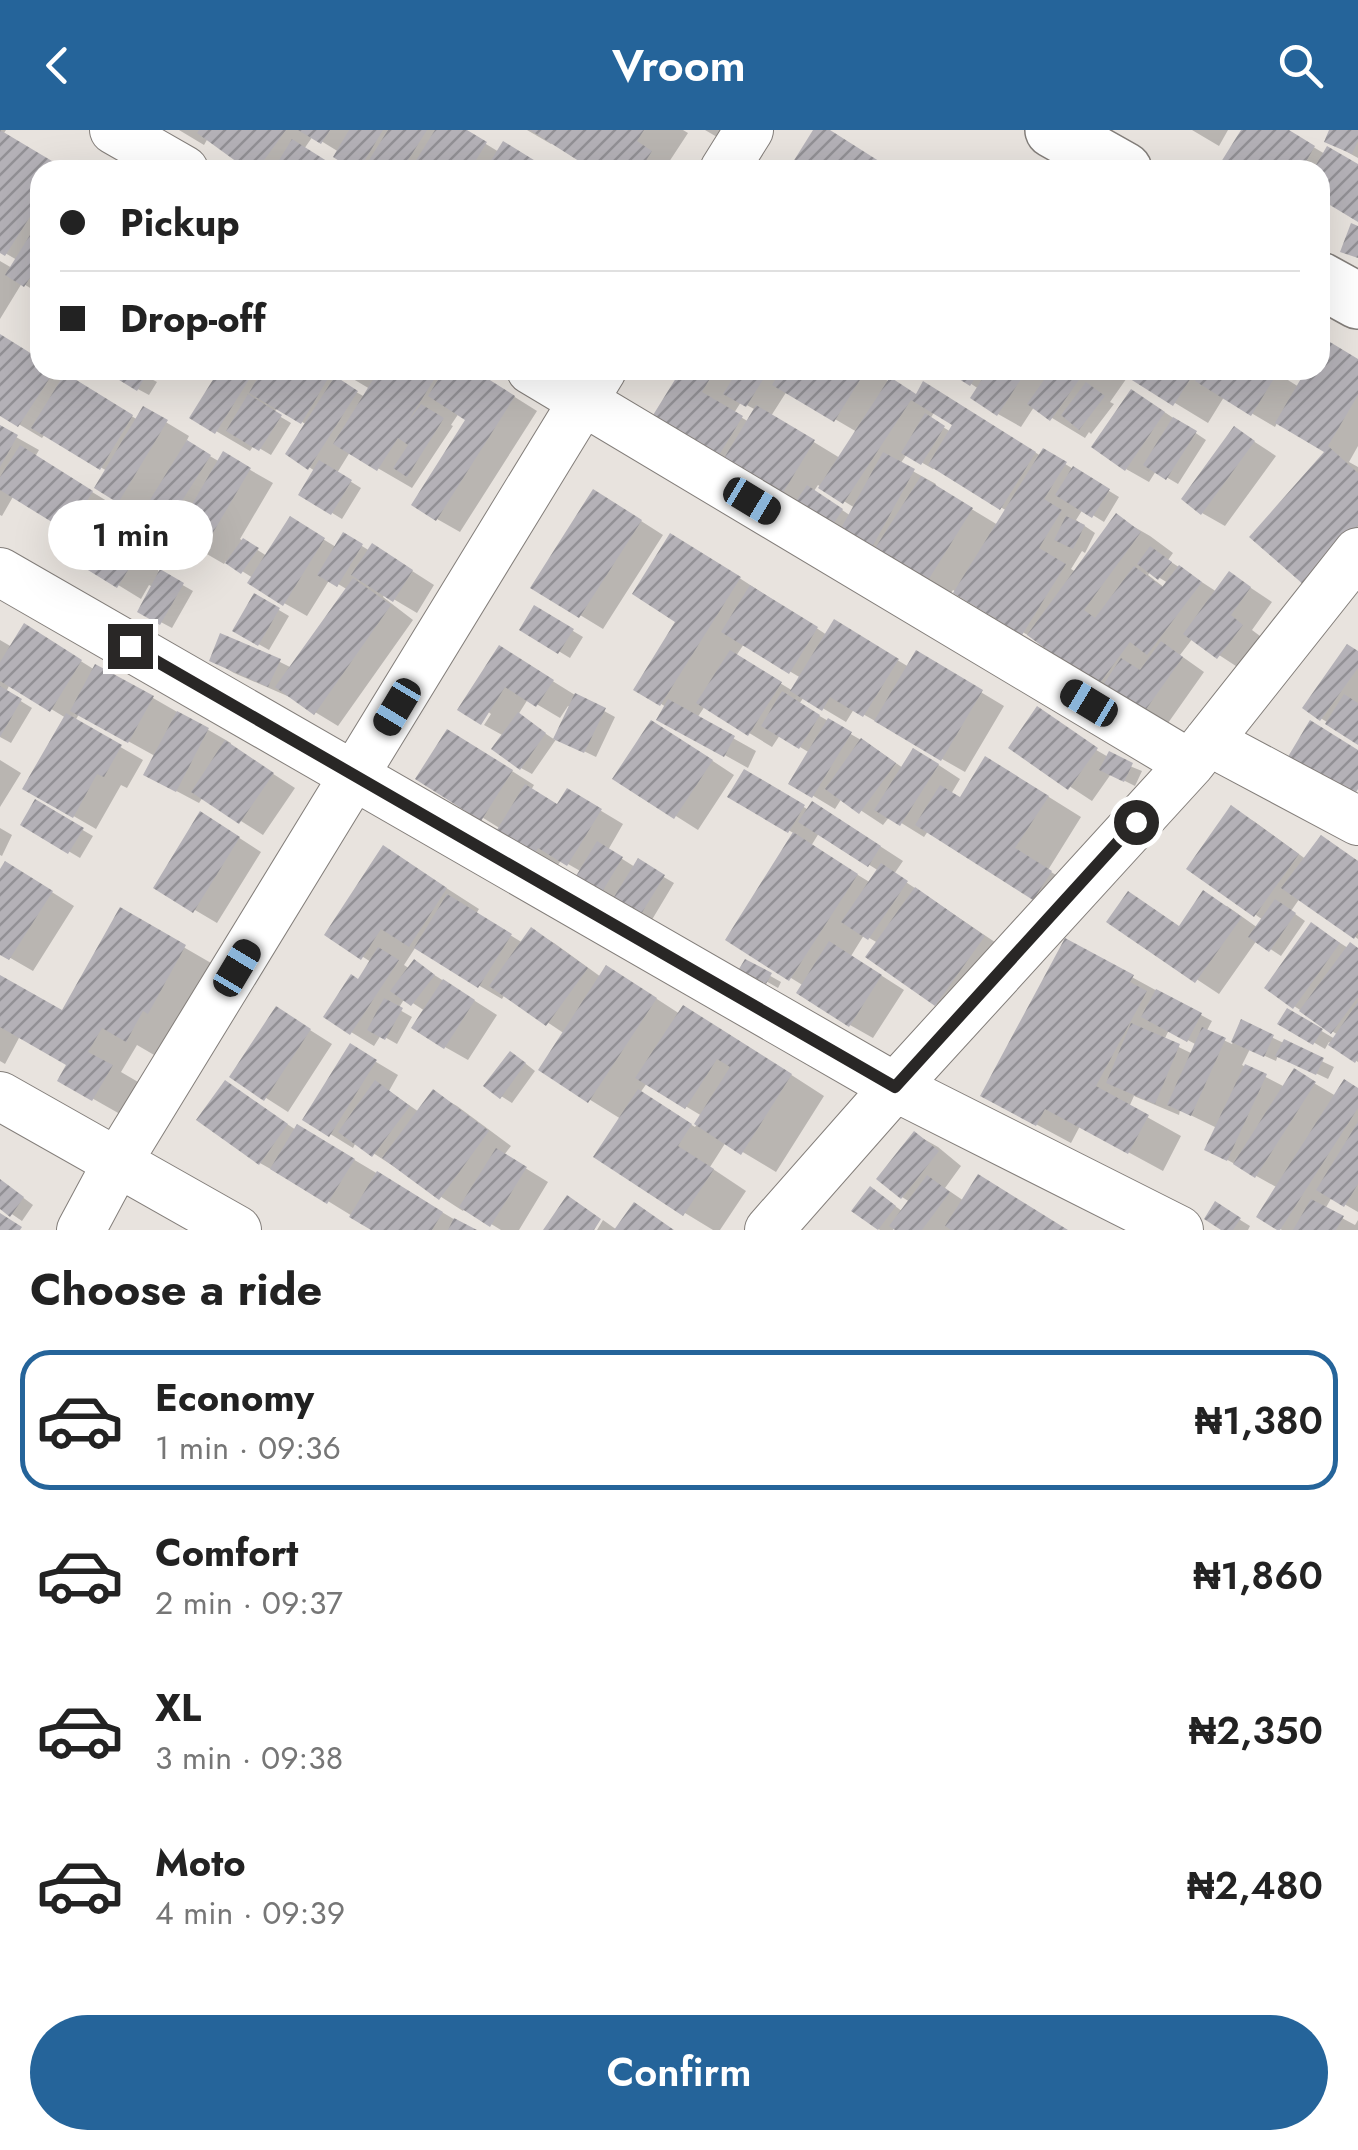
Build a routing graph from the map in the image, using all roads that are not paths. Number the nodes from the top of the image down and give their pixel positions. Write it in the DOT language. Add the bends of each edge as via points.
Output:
graph roads {
  1 [pos="114,130"];
  2 [pos="749,130"];
  3 [pos="1053,130"];
  4 [pos="166,160"];
  5 [pos="730,160"];
  6 [pos="1106,160"];
  7 [pos="1330,286"];
  8 [pos="1358,301"];
  9 [pos="592,385"];
  10 [pos="1358,552"];
  11 [pos="0,572"];
  12 [pos="1199,752"];
  13 [pos="356,775"];
  14 [pos="1358,821"];
  15 [pos="895,1087"];
  16 [pos="0,1096"];
  17 [pos="118,1162"];
  18 [pos="1111,1215"];
  19 [pos="81,1230"];
  20 [pos="237,1230"];
  21 [pos="769,1230"];
  22 [pos="1179,1230"];
  1 -- 4 [label="street"];
  2 -- 5 [label="street"];
  3 -- 6 [label="street"];
  7 -- 8 [label="street"];
  9 -- 12 [label="street"];
  9 -- 13 [label="street"];
  10 -- 12 [label="street"];
  11 -- 13 [label="street"];
  12 -- 14 [label="street"];
  12 -- 15 [label="street"];
  13 -- 15 [label="street"];
  13 -- 17 [label="street"];
  15 -- 18 [label="street"];
  15 -- 21 [label="street"];
  16 -- 17 [label="street"];
  17 -- 19 [label="street"];
  17 -- 20 [label="street"];
  18 -- 22 [label="street"];
}
